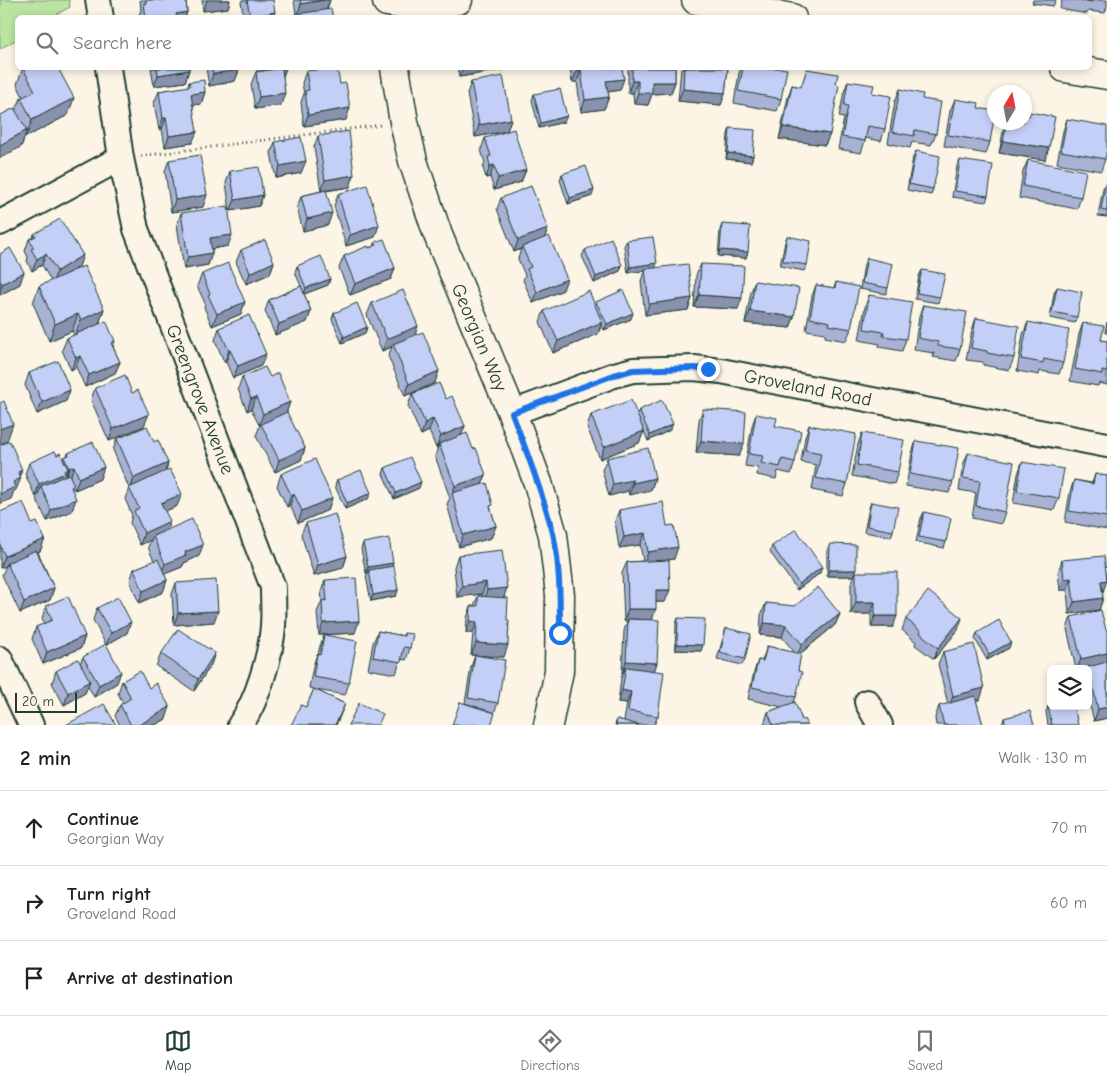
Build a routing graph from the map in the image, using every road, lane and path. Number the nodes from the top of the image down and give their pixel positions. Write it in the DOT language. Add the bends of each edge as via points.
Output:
graph roads {
  1 [pos="1,0"];
  2 [pos="98,0"];
  3 [pos="458,0"];
  4 [pos="696,0"];
  5 [pos="0,4"];
  6 [pos="388,5"];
  7 [pos="100,15"];
  8 [pos="776,15"];
  9 [pos="108,70"];
  10 [pos="395,70"];
  11 [pos="1077,70"];
  12 [pos="1107,75"];
  13 [pos="404,122"];
  14 [pos="121,158"];
  15 [pos="0,223"];
  16 [pos="512,413"];
  17 [pos="1107,445"];
  18 [pos="0,659"];
  19 [pos="867,702"];
  20 [pos="31,725"];
  21 [pos="240,725"];
  22 [pos="548,725"];
  23 [pos="880,725"];
  1 -- 5 [label="path"];
  2 -- 7 [label="street"];
  3 -- 6 [label="street" via="418,7"];
  4 -- 8 [label="street"];
  9 -- 14 [label="street, Greengrove Avenue"];
  10 -- 13 [label="street, Georgian Way"];
  11 -- 12 [label="street"];
  13 -- 14 [label="path"];
  13 -- 16 [label="street, Georgian Way" via="413,161 438,235"];
  14 -- 15 [label="street"];
  14 -- 21 [label="street, Greengrove Avenue" via="136,230 273,587 273,627 267,659 247,716"];
  16 -- 17 [label="street, Groveland Road" via="633,370 694,368"];
  16 -- 22 [label="street, Georgian Way" via="553,535 559,587 560,671"];
  18 -- 20 [label="street"];
  19 -- 23 [label="street"];
}
